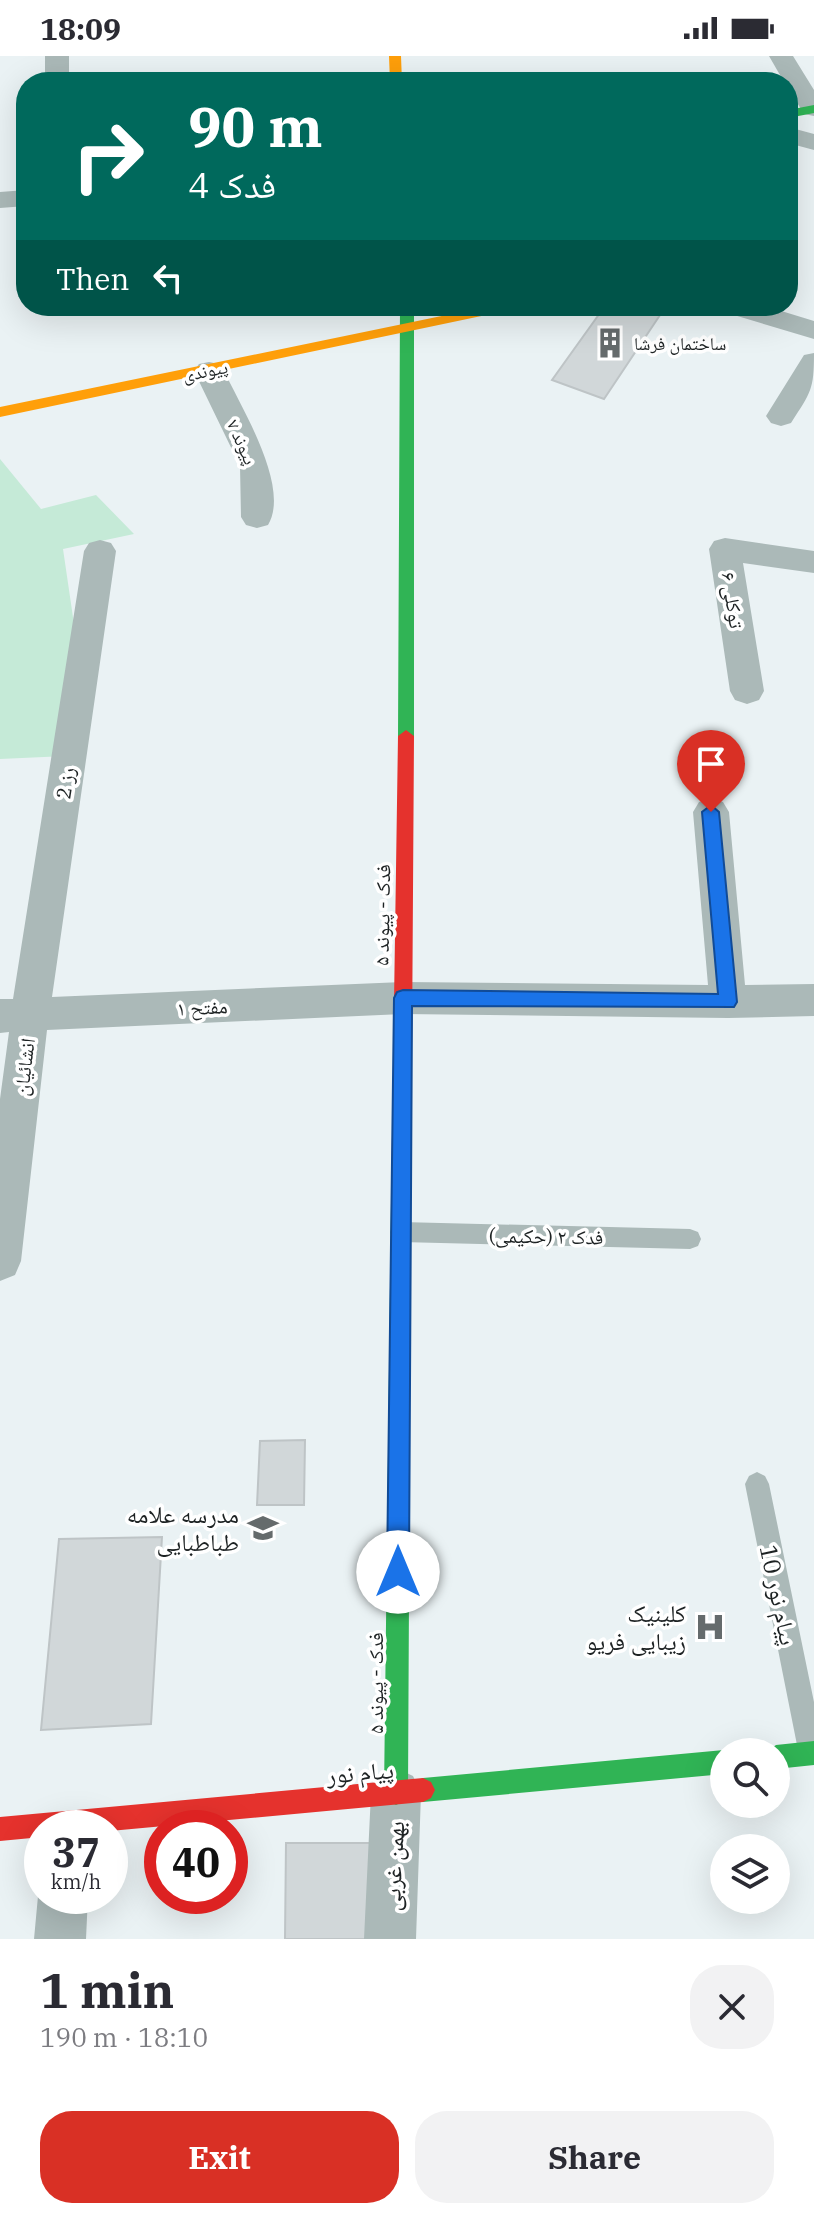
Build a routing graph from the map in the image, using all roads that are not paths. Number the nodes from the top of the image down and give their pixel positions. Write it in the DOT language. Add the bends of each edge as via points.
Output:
graph roads {
  1 [pos="798,83"];
  2 [pos="814,109"];
  3 [pos="378,316"];
  4 [pos="408,316"];
  5 [pos="464,316"];
  6 [pos="767,316"];
  7 [pos="410,326"];
  8 [pos="814,330"];
  9 [pos="353,339"];
  10 [pos="814,362"];
  11 [pos="209,371"];
  12 [pos="409,377"];
  13 [pos="0,412"];
  14 [pos="781,416"];
  15 [pos="257,517"];
  16 [pos="100,551"];
  17 [pos="814,562"];
  18 [pos="747,691"];
  19 [pos="711,812"];
  20 [pos="403,998"];
  21 [pos="814,1000"];
  22 [pos="728,1002"];
  23 [pos="15,1016"];
  24 [pos="401,1232"];
  25 [pos="690,1239"];
  26 [pos="0,1261"];
  27 [pos="757,1484"];
  28 [pos="804,1760"];
  29 [pos="710,1763"];
  30 [pos="396,1793"];
  31 [pos="128,1819"];
  32 [pos="24,1828"];
  33 [pos="0,1829"];
  34 [pos="62,1914"];
  35 [pos="60,1939"];
  36 [pos="390,1939"];
  1 -- 2 [label="street"];
  3 -- 9 [label="street"];
  4 -- 7 [label="street, فدک - پیوند ۵"];
  5 -- 7 [label="street, پیوندی"];
  6 -- 8 [label="street"];
  7 -- 9 [label="street, پیوندی"];
  7 -- 12 [label="street, فدک - پیوند ۵"];
  9 -- 11 [label="street, پیوندی"];
  9 -- 12 [label="street" via="393,352"];
  10 -- 14 [label="street"];
  11 -- 13 [label="street, پیوندی"];
  11 -- 15 [label="street, پیوند ۷" via="255,466"];
  12 -- 20 [label="street, فدک - پیوند ۵"];
  16 -- 23 [label="street, رز 2"];
  17 -- 18 [label="street, توکلی ۶" via="725,549"];
  19 -- 22 [label="street"];
  20 -- 22 [label="street, مفتح ۱"];
  20 -- 23 [label="street, مفتح ۱"];
  20 -- 24 [label="street, فدک - پیوند ۵"];
  21 -- 22 [label="street, مفتح ۱"];
  23 -- 26 [label="street, انشائیان"];
  24 -- 25 [label="lane, فدک ۲ (حکیمی)"];
  24 -- 30 [label="street, فدک - پیوند ۵"];
  27 -- 28 [label="lane, پیام نور 10"];
  29 -- 30 [label="street, پیام نور"];
  30 -- 31 [label="street, پیام نور"];
  30 -- 36 [label="street, بهمن غربی"];
  32 -- 33 [label="street, پیام نور"];
  34 -- 35 [label="street"];
}
